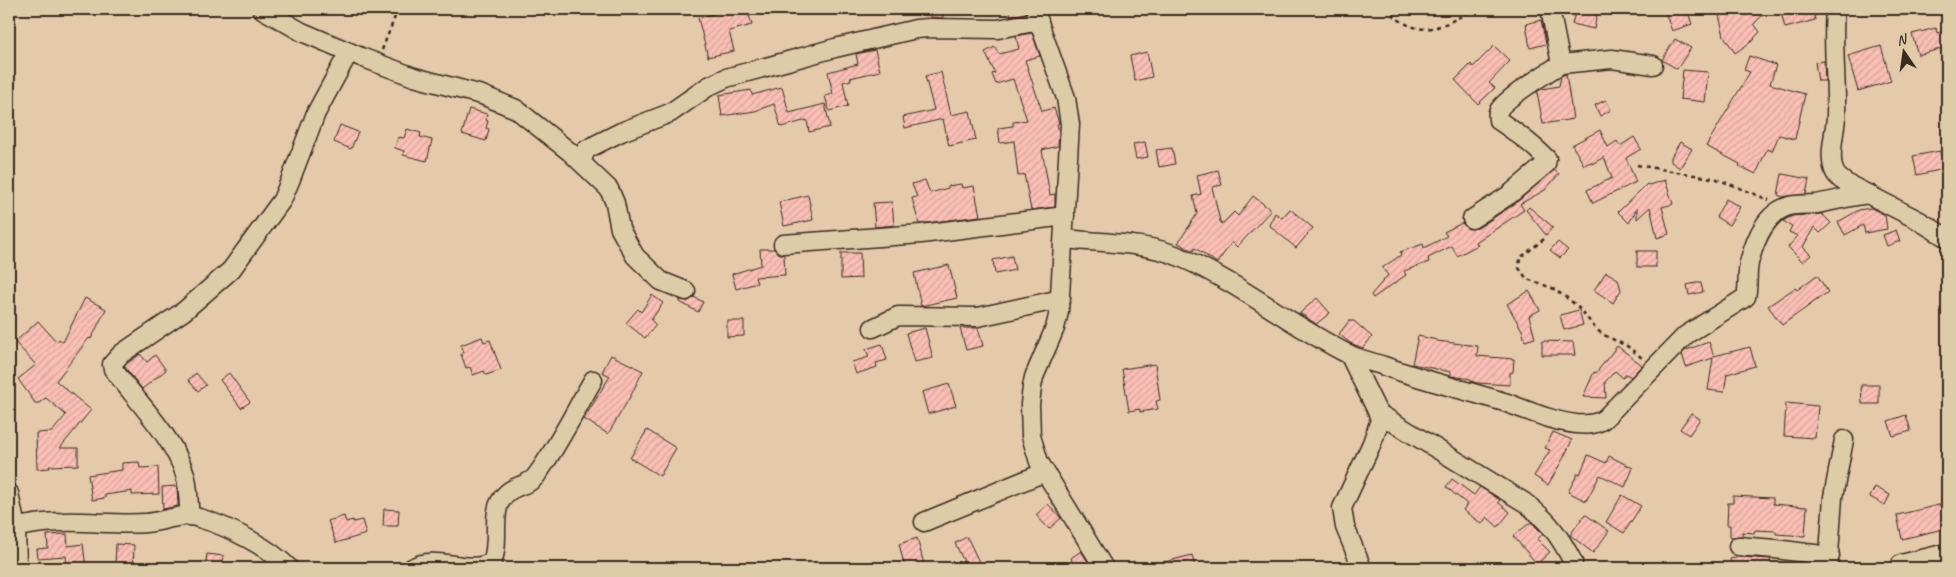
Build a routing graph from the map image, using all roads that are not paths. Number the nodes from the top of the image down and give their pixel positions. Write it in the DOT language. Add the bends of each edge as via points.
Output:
graph roads {
  1 [pos="262,9"];
  2 [pos="1550,9"];
  3 [pos="1835,9"];
  4 [pos="1038,15"];
  5 [pos="349,52"];
  6 [pos="1561,64"];
  7 [pos="1653,65"];
  8 [pos="581,162"];
  9 [pos="1869,194"];
  10 [pos="1065,216"];
  11 [pos="1472,218"];
  12 [pos="1947,238"];
  13 [pos="1064,239"];
  14 [pos="783,244"];
  15 [pos="686,291"];
  16 [pos="1061,299"];
  17 [pos="873,328"];
  18 [pos="1349,354"];
  19 [pos="593,380"];
  20 [pos="1378,413"];
  21 [pos="1844,440"];
  22 [pos="1045,472"];
  23 [pos="9,493"];
  24 [pos="190,516"];
  25 [pos="924,522"];
  26 [pos="12,528"];
  27 [pos="1738,546"];
  28 [pos="1947,553"];
  29 [pos="1573,562"];
  30 [pos="1829,562"];
  31 [pos="1901,564"];
  32 [pos="17,568"];
  33 [pos="289,568"];
  34 [pos="412,568"];
  35 [pos="1104,568"];
  36 [pos="1362,568"];
  1 -- 5 [label="street" via="302,32"];
  2 -- 6 [label="street"];
  3 -- 9 [label="street" via="1833,168 1839,178"];
  4 -- 8 [label="street" via="998,29 916,30 726,78 670,113 587,149"];
  4 -- 10 [label="street" via="1069,114"];
  5 -- 8 [label="street" via="414,77 491,98 516,109"];
  5 -- 24 [label="street" via="316,113 282,200 232,270 184,311 121,354 112,364 158,426 181,464 188,489"];
  6 -- 7 [label="street" via="1612,59"];
  6 -- 11 [label="street" via="1526,87 1498,113 1498,120 1542,154 1547,159 1546,164 1509,195"];
  8 -- 15 [label="street" via="611,192 620,229 635,256 661,282"];
  9 -- 12 [label="street"];
  9 -- 18 [label="street" via="1786,207 1771,216 1750,258 1746,298 1686,335 1597,423 1561,421 1422,380"];
  10 -- 13 [label="street"];
  10 -- 14 [label="street" via="921,234"];
  13 -- 16 [label="street"];
  13 -- 18 [label="street" via="1140,247 1180,257 1257,298"];
  16 -- 17 [label="street" via="978,317 898,316"];
  16 -- 22 [label="street" via="1055,328 1034,377 1030,404 1031,436"];
  18 -- 20 [label="street"];
  19 -- 34 [label="street" via="535,478 509,490 500,503 496,553 492,562 484,566 462,566 427,562"];
  20 -- 29 [label="street" via="1524,502 1557,533"];
  20 -- 36 [label="street" via="1380,420 1372,443 1342,508 1345,527"];
  21 -- 30 [label="street" via="1833,497"];
  22 -- 25 [label="street"];
  22 -- 35 [label="street"];
  23 -- 26 [label="street"];
  24 -- 26 [label="street" via="148,523 61,522"];
  24 -- 33 [label="street" via="236,533"];
  26 -- 32 [label="street"];
  27 -- 30 [label="street" via="1775,548"];
  28 -- 31 [label="street"];
}
